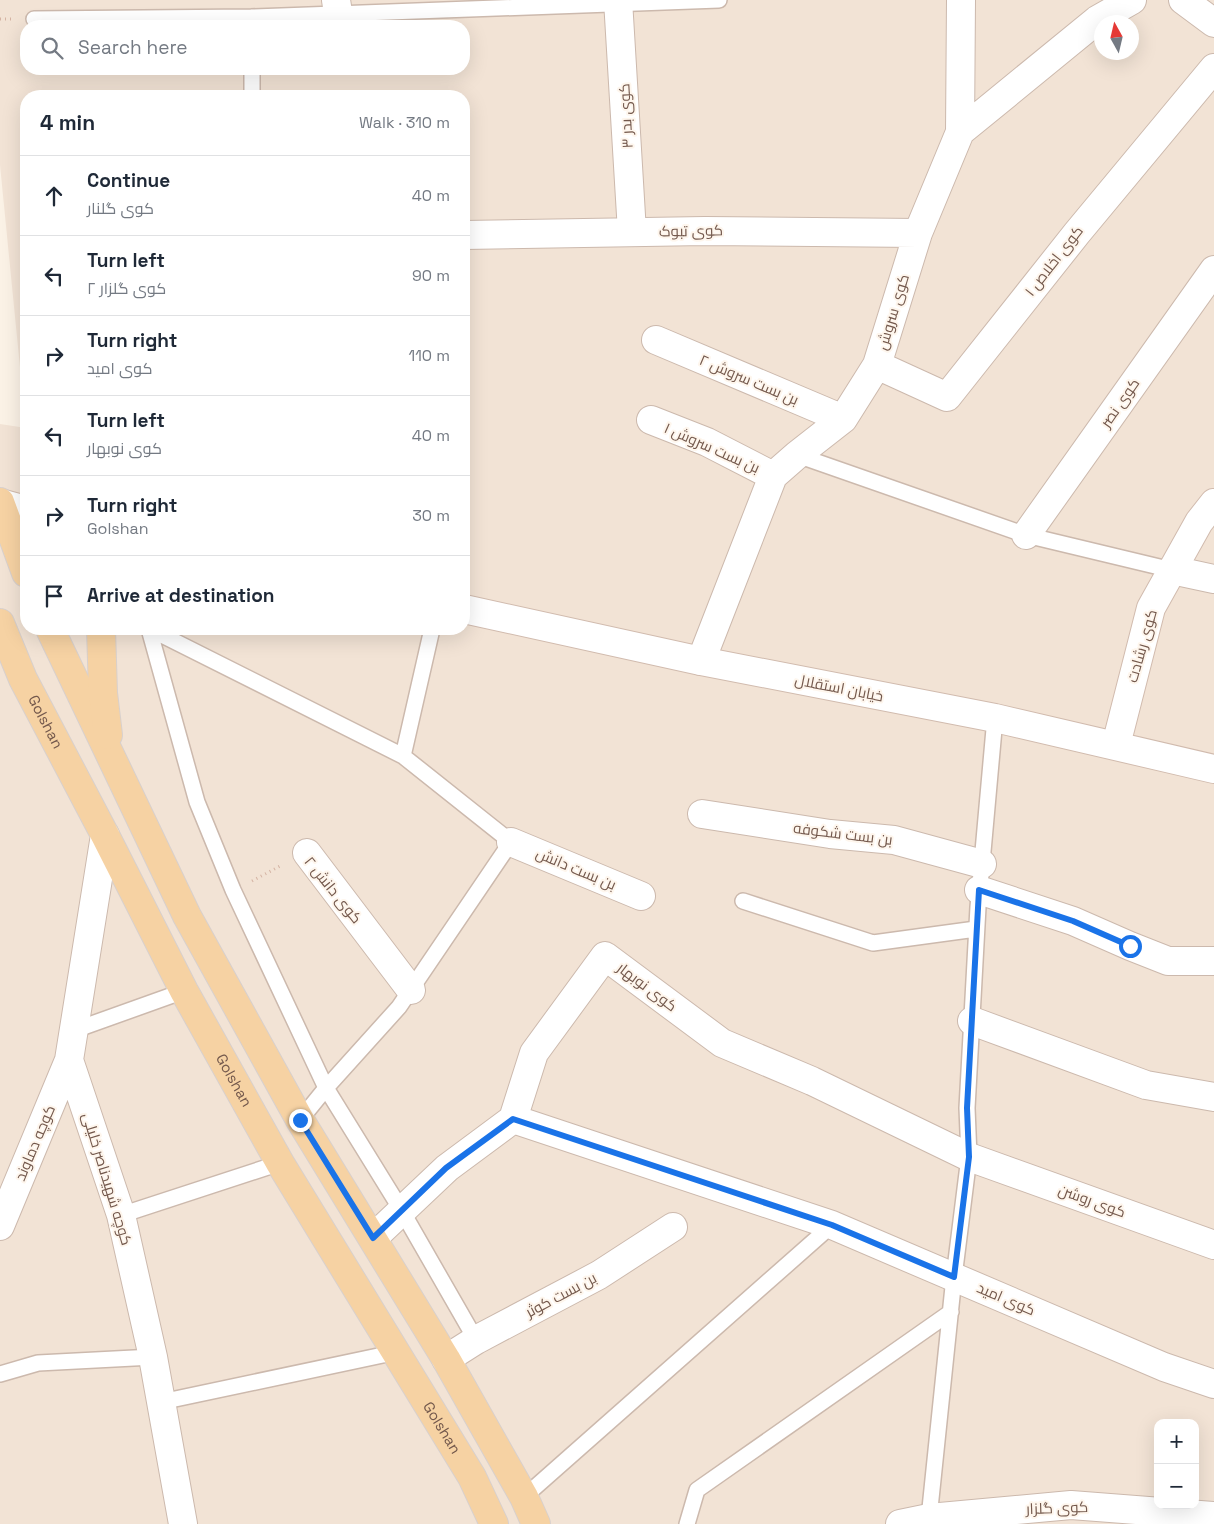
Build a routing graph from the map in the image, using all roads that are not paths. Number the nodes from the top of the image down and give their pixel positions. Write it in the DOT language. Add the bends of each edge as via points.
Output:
graph roads {
  1 [pos="719,0"];
  2 [pos="961,0"];
  3 [pos="1132,0"];
  4 [pos="1183,0"];
  5 [pos="619,2"];
  6 [pos="337,7"];
  7 [pos="1100,10"];
  8 [pos="34,19"];
  9 [pos="106,20"];
  10 [pos="262,20"];
  11 [pos="1214,23"];
  12 [pos="1214,68"];
  13 [pos="252,75"];
  14 [pos="252,90"];
  15 [pos="960,132"];
  16 [pos="632,232"];
  17 [pos="918,233"];
  18 [pos="470,235"];
  19 [pos="1214,270"];
  20 [pos="656,340"];
  21 [pos="877,365"];
  22 [pos="843,419"];
  23 [pos="651,420"];
  24 [pos="797,455"];
  25 [pos="773,476"];
  26 [pos="0,503"];
  27 [pos="20,508"];
  28 [pos="1209,516"];
  29 [pos="1026,535"];
  30 [pos="20,557"];
  31 [pos="1172,570"];
  32 [pos="1214,578"];
  33 [pos="470,610"];
  34 [pos="0,623"];
  35 [pos="53,635"];
  36 [pos="101,635"];
  37 [pos="152,635"];
  38 [pos="162,635"];
  39 [pos="431,635"];
  40 [pos="701,661"];
  41 [pos="995,718"];
  42 [pos="1116,745"];
  43 [pos="110,754"];
  44 [pos="403,756"];
  45 [pos="1214,769"];
  46 [pos="702,814"];
  47 [pos="105,834"];
  48 [pos="511,842"];
  49 [pos="306,852"];
  50 [pos="980,877"];
  51 [pos="641,896"];
  52 [pos="744,901"];
  53 [pos="976,929"];
  54 [pos="1214,961"];
  55 [pos="411,990"];
  56 [pos="184,991"];
  57 [pos="972,1021"];
  58 [pos="74,1030"];
  59 [pos="69,1060"];
  60 [pos="326,1088"];
  61 [pos="1214,1097"];
  62 [pos="513,1119"];
  63 [pos="300,1120"];
  64 [pos="969,1157"];
  65 [pos="280,1163"];
  66 [pos="402,1211"];
  67 [pos="121,1215"];
  68 [pos="832,1225"];
  69 [pos="0,1226"];
  70 [pos="673,1226"];
  71 [pos="373,1238"];
  72 [pos="1214,1245"];
  73 [pos="954,1277"];
  74 [pos="951,1312"];
  75 [pos="476,1340"];
  76 [pos="397,1352"];
  77 [pos="152,1358"];
  78 [pos="446,1359"];
  79 [pos="0,1374"];
  80 [pos="1214,1384"];
  81 [pos="161,1402"];
  82 [pos="524,1497"];
  83 [pos="1214,1516"];
  84 [pos="929,1518"];
  85 [pos="183,1524"];
  86 [pos="494,1524"];
  87 [pos="536,1524"];
  88 [pos="687,1524"];
  89 [pos="900,1524"];
  90 [pos="1214,1524"];
  1 -- 5 [label="lane"];
  2 -- 15 [label="street"];
  3 -- 7 [label="street, کوی سروش"];
  4 -- 11 [label="street"];
  5 -- 6 [label="lane"];
  5 -- 16 [label="street, کوی بدر ۳"];
  6 -- 10 [label="lane"];
  7 -- 15 [label="street, کوی سروش"];
  8 -- 9 [label="lane"];
  12 -- 21 [label="street, کوی اخلاص ۱" via="1077,232 947,397"];
  13 -- 14 [label="lane"];
  15 -- 17 [label="street, کوی سروش"];
  16 -- 17 [label="street, کوی تبوک"];
  16 -- 18 [label="street, کوی تبوک"];
  17 -- 21 [label="street, کوی سروش"];
  19 -- 29 [label="street, کوی نصر"];
  20 -- 22 [label="street, بن بست سروش ۲"];
  21 -- 22 [label="street, کوی سروش"];
  22 -- 24 [label="street, کوی سروش"];
  23 -- 25 [label="street, بن بست سروش ۱" via="707,442"];
  24 -- 25 [label="street, کوی سروش"];
  24 -- 29 [label="lane"];
  25 -- 40 [label="street, کوی سروش"];
  26 -- 27 [label="street"];
  26 -- 30 [label="main road"];
  28 -- 31 [label="street, کوی رشادت"];
  29 -- 31 [label="lane"];
  31 -- 32 [label="street"];
  31 -- 42 [label="street, کوی رشادت" via="1151,608"];
  33 -- 40 [label="street, خیابان استقلال"];
  34 -- 47 [label="main road, Golshan" via="23,679"];
  35 -- 43 [label="main road"];
  36 -- 43 [label="main road"];
  37 -- 60 [label="lane" via="197,802 233,890"];
  38 -- 44 [label="lane"];
  39 -- 44 [label="lane"];
  40 -- 41 [label="street, خیابان استقلال"];
  41 -- 42 [label="street, خیابان استقلال"];
  41 -- 50 [label="lane"];
  42 -- 45 [label="street, خیابان استقلال"];
  43 -- 63 [label="main road" via="187,916"];
  44 -- 48 [label="lane"];
  46 -- 50 [label="street, بن بست شکوفه" via="830,834 894,840"];
  47 -- 56 [label="main road, Golshan"];
  47 -- 58 [label="street, کوچه شهیدناصر خلیلی"];
  48 -- 51 [label="street, بن بست دانش"];
  48 -- 55 [label="lane"];
  49 -- 55 [label="street, کوی دانش ۲"];
  50 -- 53 [label="lane"];
  50 -- 54 [label="street, بن بست شکوفه" via="1168,961"];
  52 -- 53 [label="lane" via="874,943"];
  53 -- 57 [label="lane"];
  55 -- 60 [label="lane"];
  56 -- 58 [label="lane"];
  56 -- 65 [label="main road, Golshan"];
  57 -- 61 [label="street" via="1146,1085"];
  57 -- 64 [label="lane" via="967,1108"];
  58 -- 59 [label="street, کوچه شهیدناصر خلیلی"];
  59 -- 67 [label="street, کوچه شهیدناصر خلیلی"];
  59 -- 69 [label="street, کوچه دماوند"];
  60 -- 63 [label="lane"];
  60 -- 66 [label="lane"];
  62 -- 64 [label="street, کوی نوبهار" via="534,1052 605,956 722,1043 812,1081"];
  62 -- 66 [label="street" via="446,1168"];
  62 -- 68 [label="street, کوی امید"];
  63 -- 71 [label="main road"];
  64 -- 72 [label="street, کوی روشن"];
  64 -- 73 [label="lane"];
  65 -- 67 [label="lane"];
  65 -- 76 [label="main road, Golshan"];
  66 -- 71 [label="street"];
  66 -- 75 [label="lane"];
  67 -- 77 [label="street, کوچه شهیدناصر خلیلی"];
  68 -- 73 [label="street, کوی امید"];
  68 -- 82 [label="lane"];
  70 -- 75 [label="street, بن بست کوثر" via="599,1275"];
  71 -- 78 [label="main road"];
  73 -- 74 [label="lane"];
  73 -- 80 [label="street, کوی امید" via="1164,1367"];
  74 -- 84 [label="lane"];
  74 -- 88 [label="lane" via="697,1490"];
  75 -- 78 [label="street, بن بست کوثر"];
  76 -- 81 [label="lane"];
  76 -- 86 [label="main road, Golshan" via="472,1476"];
  77 -- 79 [label="lane" via="38,1363"];
  77 -- 81 [label="street, کوچه شهیدناصر خلیلی"];
  78 -- 82 [label="main road"];
  81 -- 85 [label="street, کوچه شهیدناصر خلیلی"];
  82 -- 87 [label="main road"];
  83 -- 84 [label="street, کوی گلزار" via="1071,1505"];
  83 -- 90 [label="street"];
  84 -- 89 [label="street, کوی گلزار"];
}
